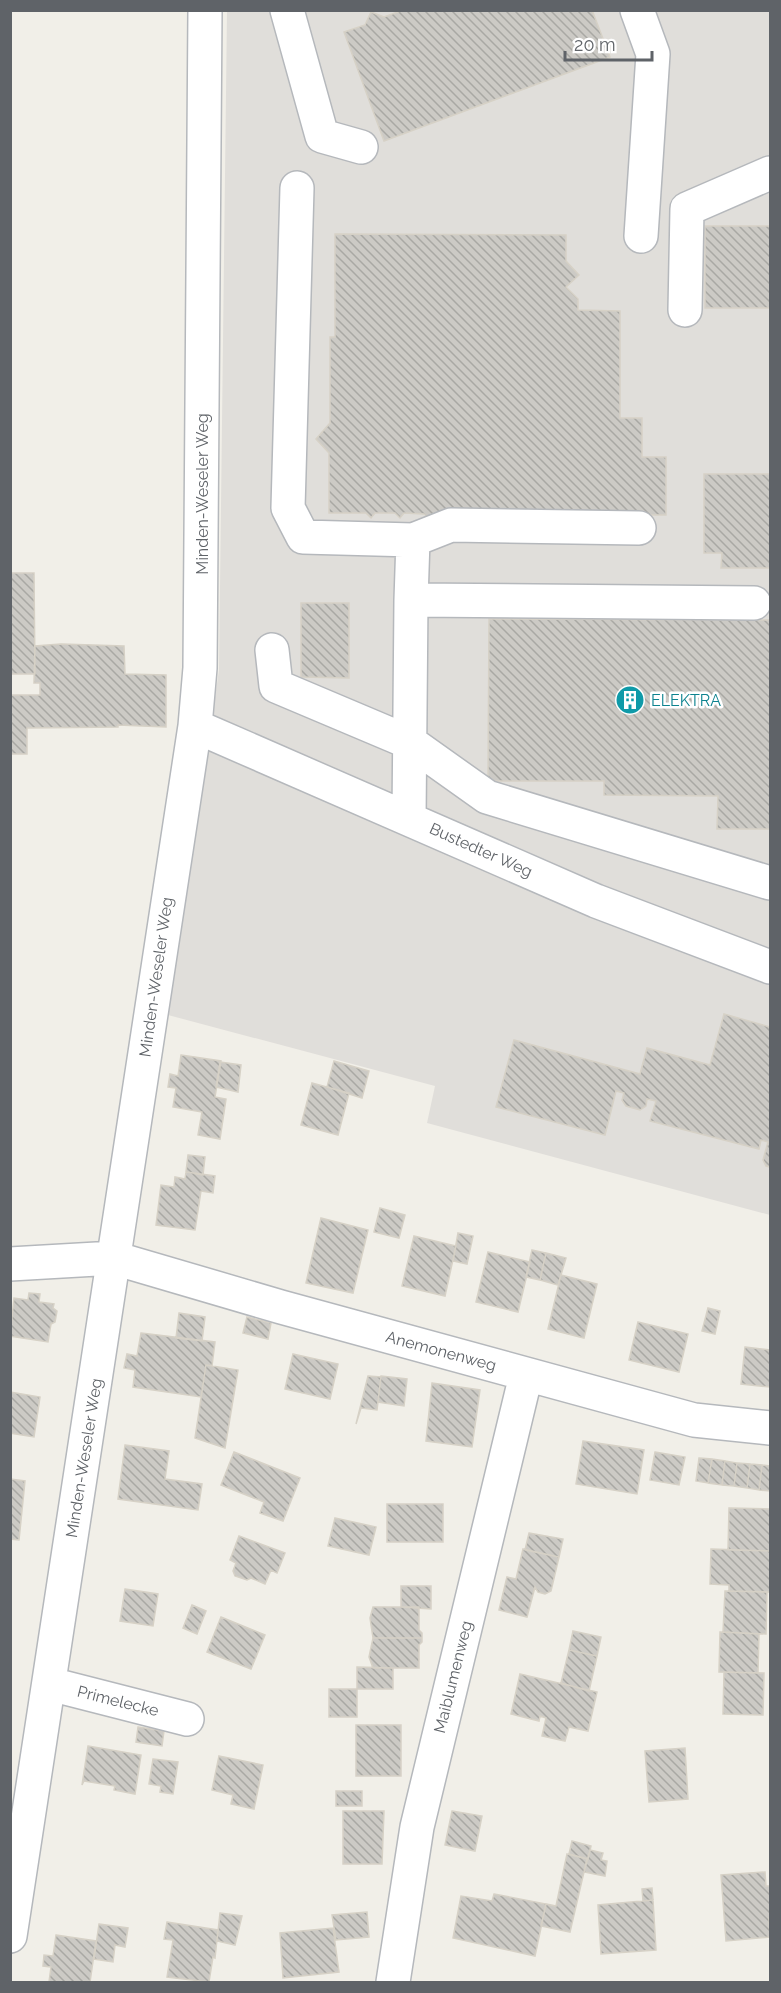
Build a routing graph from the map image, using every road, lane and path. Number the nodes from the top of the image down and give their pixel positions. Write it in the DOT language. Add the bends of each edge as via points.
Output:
graph roads {
  1 [pos="205,10"];
  2 [pos="287,10"];
  3 [pos="637,10"];
  4 [pos="361,147"];
  5 [pos="771,173"];
  6 [pos="297,189"];
  7 [pos="641,236"];
  8 [pos="685,310"];
  9 [pos="639,528"];
  10 [pos="412,540"];
  11 [pos="411,600"];
  12 [pos="754,603"];
  13 [pos="272,650"];
  14 [pos="195,726"];
  15 [pos="411,743"];
  16 [pos="409,819"];
  17 [pos="771,883"];
  18 [pos="771,967"];
  19 [pos="114,1258"];
  20 [pos="10,1264"];
  21 [pos="526,1375"];
  22 [pos="771,1428"];
  23 [pos="50,1684"];
  24 [pos="187,1719"];
  25 [pos="10,1936"];
  26 [pos="393,1983"];
  1 -- 14 [label="street, Minden-Weseler Weg" via="200,668"];
  2 -- 4 [label="street" via="322,136"];
  3 -- 7 [label="street" via="653,54"];
  5 -- 8 [label="street" via="687,209"];
  6 -- 10 [label="street" via="288,508 303,537"];
  9 -- 10 [label="street" via="451,525"];
  10 -- 11 [label="street"];
  11 -- 12 [label="street"];
  11 -- 15 [label="street"];
  13 -- 15 [label="street" via="276,686"];
  14 -- 16 [label="street, Bustedter Weg"];
  14 -- 19 [label="street, Minden-Weseler Weg"];
  15 -- 16 [label="street"];
  15 -- 17 [label="street" via="487,797"];
  16 -- 18 [label="street, Bustedter Weg" via="596,901"];
  19 -- 20 [label="street, Anemonenweg"];
  19 -- 21 [label="street, Anemonenweg"];
  19 -- 23 [label="street, Minden-Weseler Weg"];
  21 -- 22 [label="street, Anemonenweg" via="694,1420"];
  21 -- 26 [label="street, Maiblumenweg" via="417,1827"];
  23 -- 24 [label="street, Primelecke"];
  23 -- 25 [label="street, Minden-Weseler Weg"];
}
